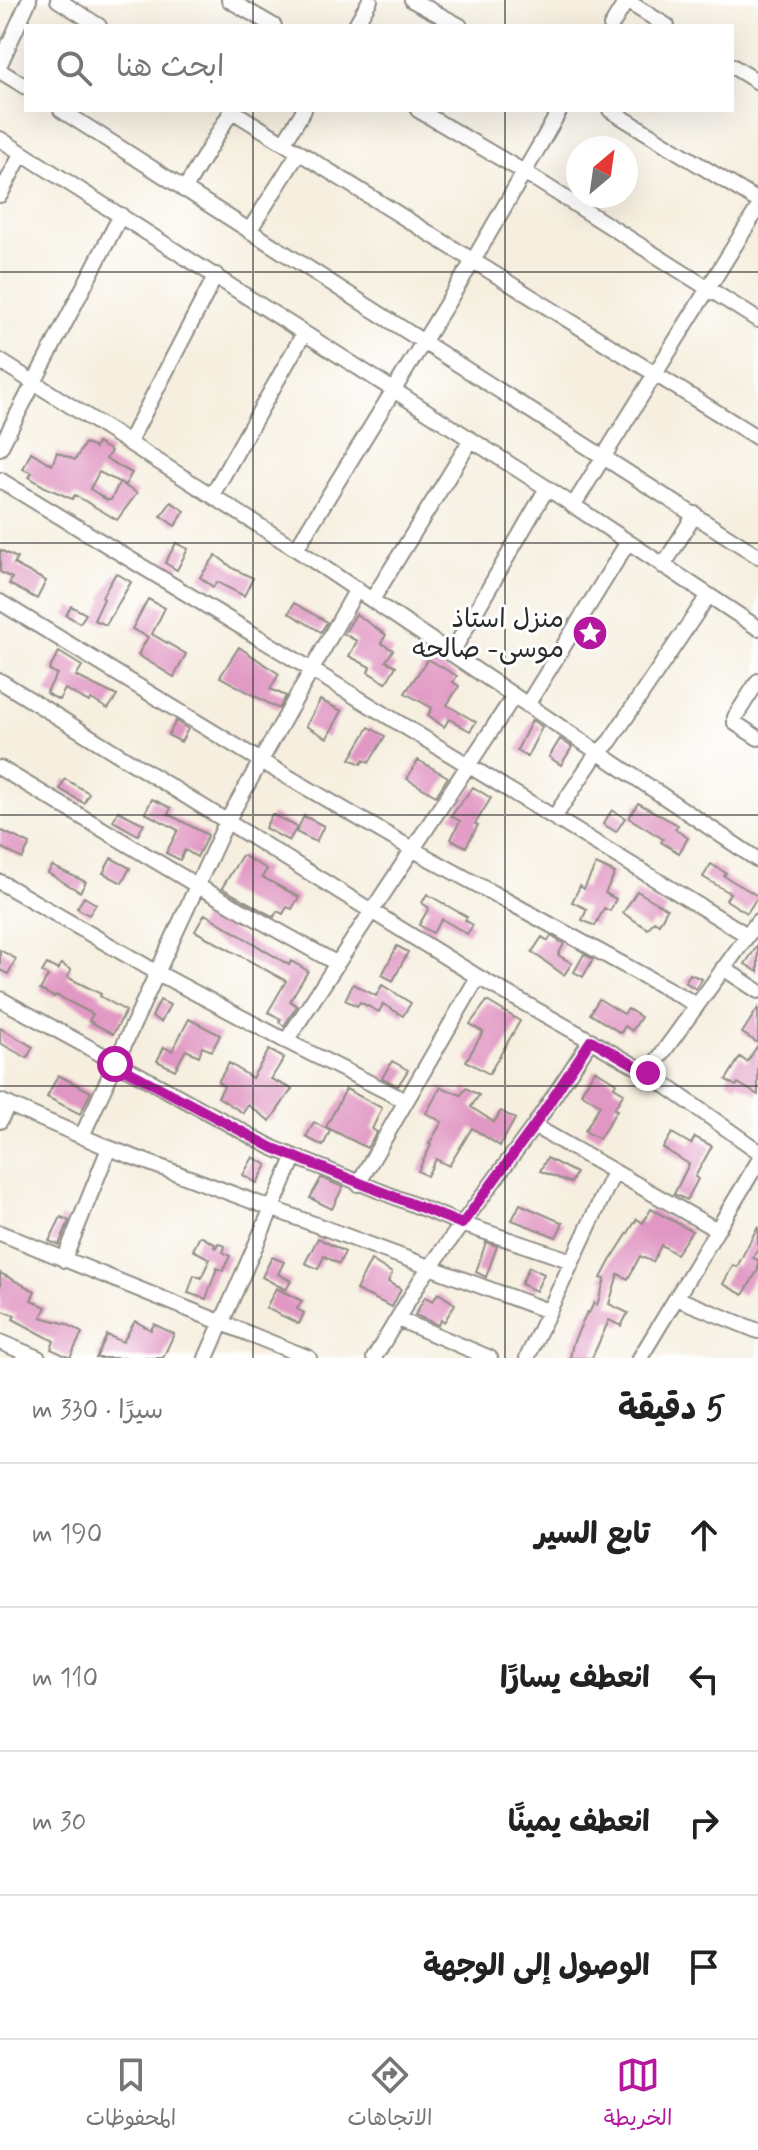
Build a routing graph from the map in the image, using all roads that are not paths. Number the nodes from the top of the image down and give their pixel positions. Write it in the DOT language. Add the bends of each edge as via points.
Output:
graph roads {
  1 [pos="29,0"];
  2 [pos="58,0"];
  3 [pos="229,0"];
  4 [pos="370,0"];
  5 [pos="412,0"];
  6 [pos="626,0"];
  7 [pos="96,24"];
  8 [pos="271,24"];
  9 [pos="356,24"];
  10 [pos="456,24"];
  11 [pos="612,24"];
  12 [pos="664,24"];
  13 [pos="4,45"];
  14 [pos="0,64"];
  15 [pos="734,67"];
  16 [pos="0,71"];
  17 [pos="758,82"];
  18 [pos="24,86"];
  19 [pos="64,112"];
  20 [pos="231,112"];
  21 [pos="235,112"];
  22 [pos="303,112"];
  23 [pos="421,112"];
  24 [pos="559,112"];
  25 [pos="613,112"];
  26 [pos="0,139"];
  27 [pos="284,142"];
  28 [pos="299,152"];
  29 [pos="22,153"];
  30 [pos="524,172"];
  31 [pos="184,190"];
  32 [pos="0,195"];
  33 [pos="758,201"];
  34 [pos="758,208"];
  35 [pos="121,215"];
  36 [pos="249,231"];
  37 [pos="473,261"];
  38 [pos="216,275"];
  39 [pos="709,289"];
  40 [pos="758,320"];
  41 [pos="304,333"];
  42 [pos="425,341"];
  43 [pos="0,361"];
  44 [pos="656,375"];
  45 [pos="34,382"];
  46 [pos="394,390"];
  47 [pos="758,438"];
  48 [pos="471,440"];
  49 [pos="129,442"];
  50 [pos="0,448"];
  51 [pos="605,456"];
  52 [pos="0,480"];
  53 [pos="547,488"];
  54 [pos="212,495"];
  55 [pos="573,506"];
  56 [pos="695,514"];
  57 [pos="628,542"];
  58 [pos="296,549"];
  59 [pos="758,556"];
  60 [pos="663,566"];
  61 [pos="357,589"];
  62 [pos="708,596"];
  63 [pos="372,600"];
  64 [pos="0,602"];
  65 [pos="758,628"];
  66 [pos="451,654"];
  67 [pos="311,667"];
  68 [pos="0,681"];
  69 [pos="758,681"];
  70 [pos="514,696"];
  71 [pos="527,705"];
  72 [pos="758,738"];
  73 [pos="600,751"];
  74 [pos="259,760"];
  75 [pos="467,764"];
  76 [pos="0,768"];
  77 [pos="555,816"];
  78 [pos="226,823"];
  79 [pos="412,849"];
  80 [pos="758,860"];
  81 [pos="0,882"];
  82 [pos="196,885"];
  83 [pos="370,912"];
  84 [pos="758,921"];
  85 [pos="747,935"];
  86 [pos="336,963"];
  87 [pos="723,968"];
  88 [pos="156,972"];
  89 [pos="478,977"];
  90 [pos="758,991"];
  91 [pos="0,999"];
  92 [pos="697,1005"];
  93 [pos="591,1040"];
  94 [pos="286,1041"];
  95 [pos="115,1064"];
  96 [pos="648,1073"];
  97 [pos="406,1101"];
  98 [pos="4,1103"];
  99 [pos="0,1121"];
  100 [pos="534,1126"];
  101 [pos="82,1136"];
  102 [pos="109,1148"];
  103 [pos="758,1151"];
  104 [pos="294,1158"];
  105 [pos="758,1162"];
  106 [pos="614,1172"];
  107 [pos="358,1184"];
  108 [pos="272,1208"];
  109 [pos="462,1224"];
  110 [pos="717,1230"];
  111 [pos="0,1233"];
  112 [pos="64,1260"];
  113 [pos="572,1261"];
  114 [pos="430,1267"];
  115 [pos="676,1298"];
  116 [pos="548,1311"];
  117 [pos="398,1319"];
  118 [pos="221,1323"];
  119 [pos="758,1331"];
  120 [pos="0,1342"];
  121 [pos="38,1358"];
  122 [pos="206,1358"];
  123 [pos="309,1358"];
  124 [pos="374,1358"];
  125 [pos="490,1358"];
  126 [pos="527,1358"];
  127 [pos="640,1358"];
  1 -- 13 [label="street"];
  2 -- 7 [label="street"];
  3 -- 8 [label="street"];
  4 -- 9 [label="street"];
  5 -- 10 [label="street"];
  6 -- 11 [label="street"];
  6 -- 12 [label="street"];
  13 -- 14 [label="street"];
  15 -- 17 [label="street"];
  16 -- 18 [label="street"];
  19 -- 31 [label="street"];
  20 -- 31 [label="street"];
  21 -- 27 [label="street"];
  22 -- 27 [label="street"];
  23 -- 30 [label="street"];
  24 -- 30 [label="street"];
  25 -- 33 [label="street"];
  26 -- 29 [label="street"];
  27 -- 28 [label="street"];
  28 -- 36 [label="street"];
  28 -- 37 [label="street"];
  29 -- 32 [label="street"];
  29 -- 35 [label="street"];
  30 -- 37 [label="street"];
  30 -- 39 [label="street"];
  31 -- 36 [label="street"];
  34 -- 39 [label="street"];
  35 -- 38 [label="street"];
  35 -- 45 [label="street"];
  36 -- 42 [label="street"];
  37 -- 42 [label="street"];
  37 -- 44 [label="street"];
  38 -- 41 [label="street"];
  38 -- 49 [label="street"];
  39 -- 40 [label="street"];
  39 -- 44 [label="street"];
  41 -- 46 [label="street"];
  41 -- 54 [label="street"];
  42 -- 46 [label="street"];
  42 -- 51 [label="street"];
  43 -- 45 [label="street"];
  44 -- 47 [label="street"];
  44 -- 51 [label="street"];
  45 -- 49 [label="street"];
  45 -- 50 [label="street"];
  46 -- 48 [label="street"];
  46 -- 58 [label="street"];
  48 -- 53 [label="street"];
  48 -- 63 [label="street"];
  49 -- 54 [label="street"];
  51 -- 55 [label="street"];
  51 -- 56 [label="street"];
  52 -- 67 [label="street"];
  53 -- 55 [label="street"];
  53 -- 66 [label="street"];
  54 -- 58 [label="street"];
  55 -- 57 [label="street"];
  56 -- 59 [label="street"];
  56 -- 60 [label="street"];
  57 -- 60 [label="street"];
  57 -- 71 [label="street"];
  58 -- 61 [label="street"];
  60 -- 62 [label="street"];
  61 -- 63 [label="street"];
  61 -- 67 [label="street"];
  62 -- 65 [label="street"];
  62 -- 73 [label="street"];
  63 -- 66 [label="street"];
  64 -- 74 [label="street"];
  66 -- 70 [label="street"];
  67 -- 74 [label="street"];
  67 -- 75 [label="street"];
  68 -- 78 [label="street"];
  69 -- 72 [label="street" via="735,717 735,723"];
  70 -- 71 [label="street"];
  70 -- 75 [label="street"];
  71 -- 73 [label="street"];
  73 -- 77 [label="street"];
  73 -- 80 [label="street"];
  74 -- 78 [label="street"];
  74 -- 79 [label="street"];
  75 -- 77 [label="street"];
  75 -- 79 [label="street"];
  76 -- 82 [label="street"];
  77 -- 85 [label="street"];
  78 -- 82 [label="street"];
  78 -- 83 [label="street"];
  79 -- 83 [label="street"];
  79 -- 92 [label="street"];
  81 -- 88 [label="street"];
  82 -- 86 [label="street"];
  82 -- 88 [label="street"];
  83 -- 86 [label="street"];
  83 -- 89 [label="street"];
  84 -- 85 [label="street"];
  85 -- 87 [label="street"];
  86 -- 94 [label="street"];
  87 -- 90 [label="street"];
  87 -- 92 [label="street"];
  88 -- 94 [label="street"];
  88 -- 95 [label="street"];
  89 -- 93 [label="street"];
  89 -- 97 [label="street"];
  91 -- 95 [label="street"];
  92 -- 96 [label="street"];
  93 -- 96 [label="street"];
  93 -- 100 [label="street"];
  94 -- 97 [label="street"];
  95 -- 101 [label="street"];
  95 -- 104 [label="street"];
  96 -- 103 [label="street"];
  97 -- 107 [label="street"];
  98 -- 99 [label="street"];
  98 -- 101 [label="street"];
  100 -- 106 [label="street"];
  100 -- 109 [label="street"];
  101 -- 102 [label="street"];
  102 -- 108 [label="street"];
  102 -- 112 [label="street"];
  104 -- 107 [label="street"];
  104 -- 108 [label="street"];
  105 -- 110 [label="street"];
  106 -- 110 [label="street"];
  106 -- 113 [label="street"];
  107 -- 109 [label="street"];
  108 -- 114 [label="street"];
  108 -- 118 [label="street"];
  109 -- 113 [label="street"];
  109 -- 114 [label="street"];
  110 -- 115 [label="street"];
  111 -- 112 [label="street"];
  112 -- 118 [label="street"];
  113 -- 116 [label="street"];
  114 -- 116 [label="street"];
  114 -- 117 [label="street"];
  115 -- 119 [label="street"];
  115 -- 127 [label="street"];
  116 -- 126 [label="street"];
  117 -- 124 [label="street"];
  117 -- 125 [label="street"];
  118 -- 122 [label="street"];
  118 -- 123 [label="street"];
  120 -- 121 [label="street"];
}
